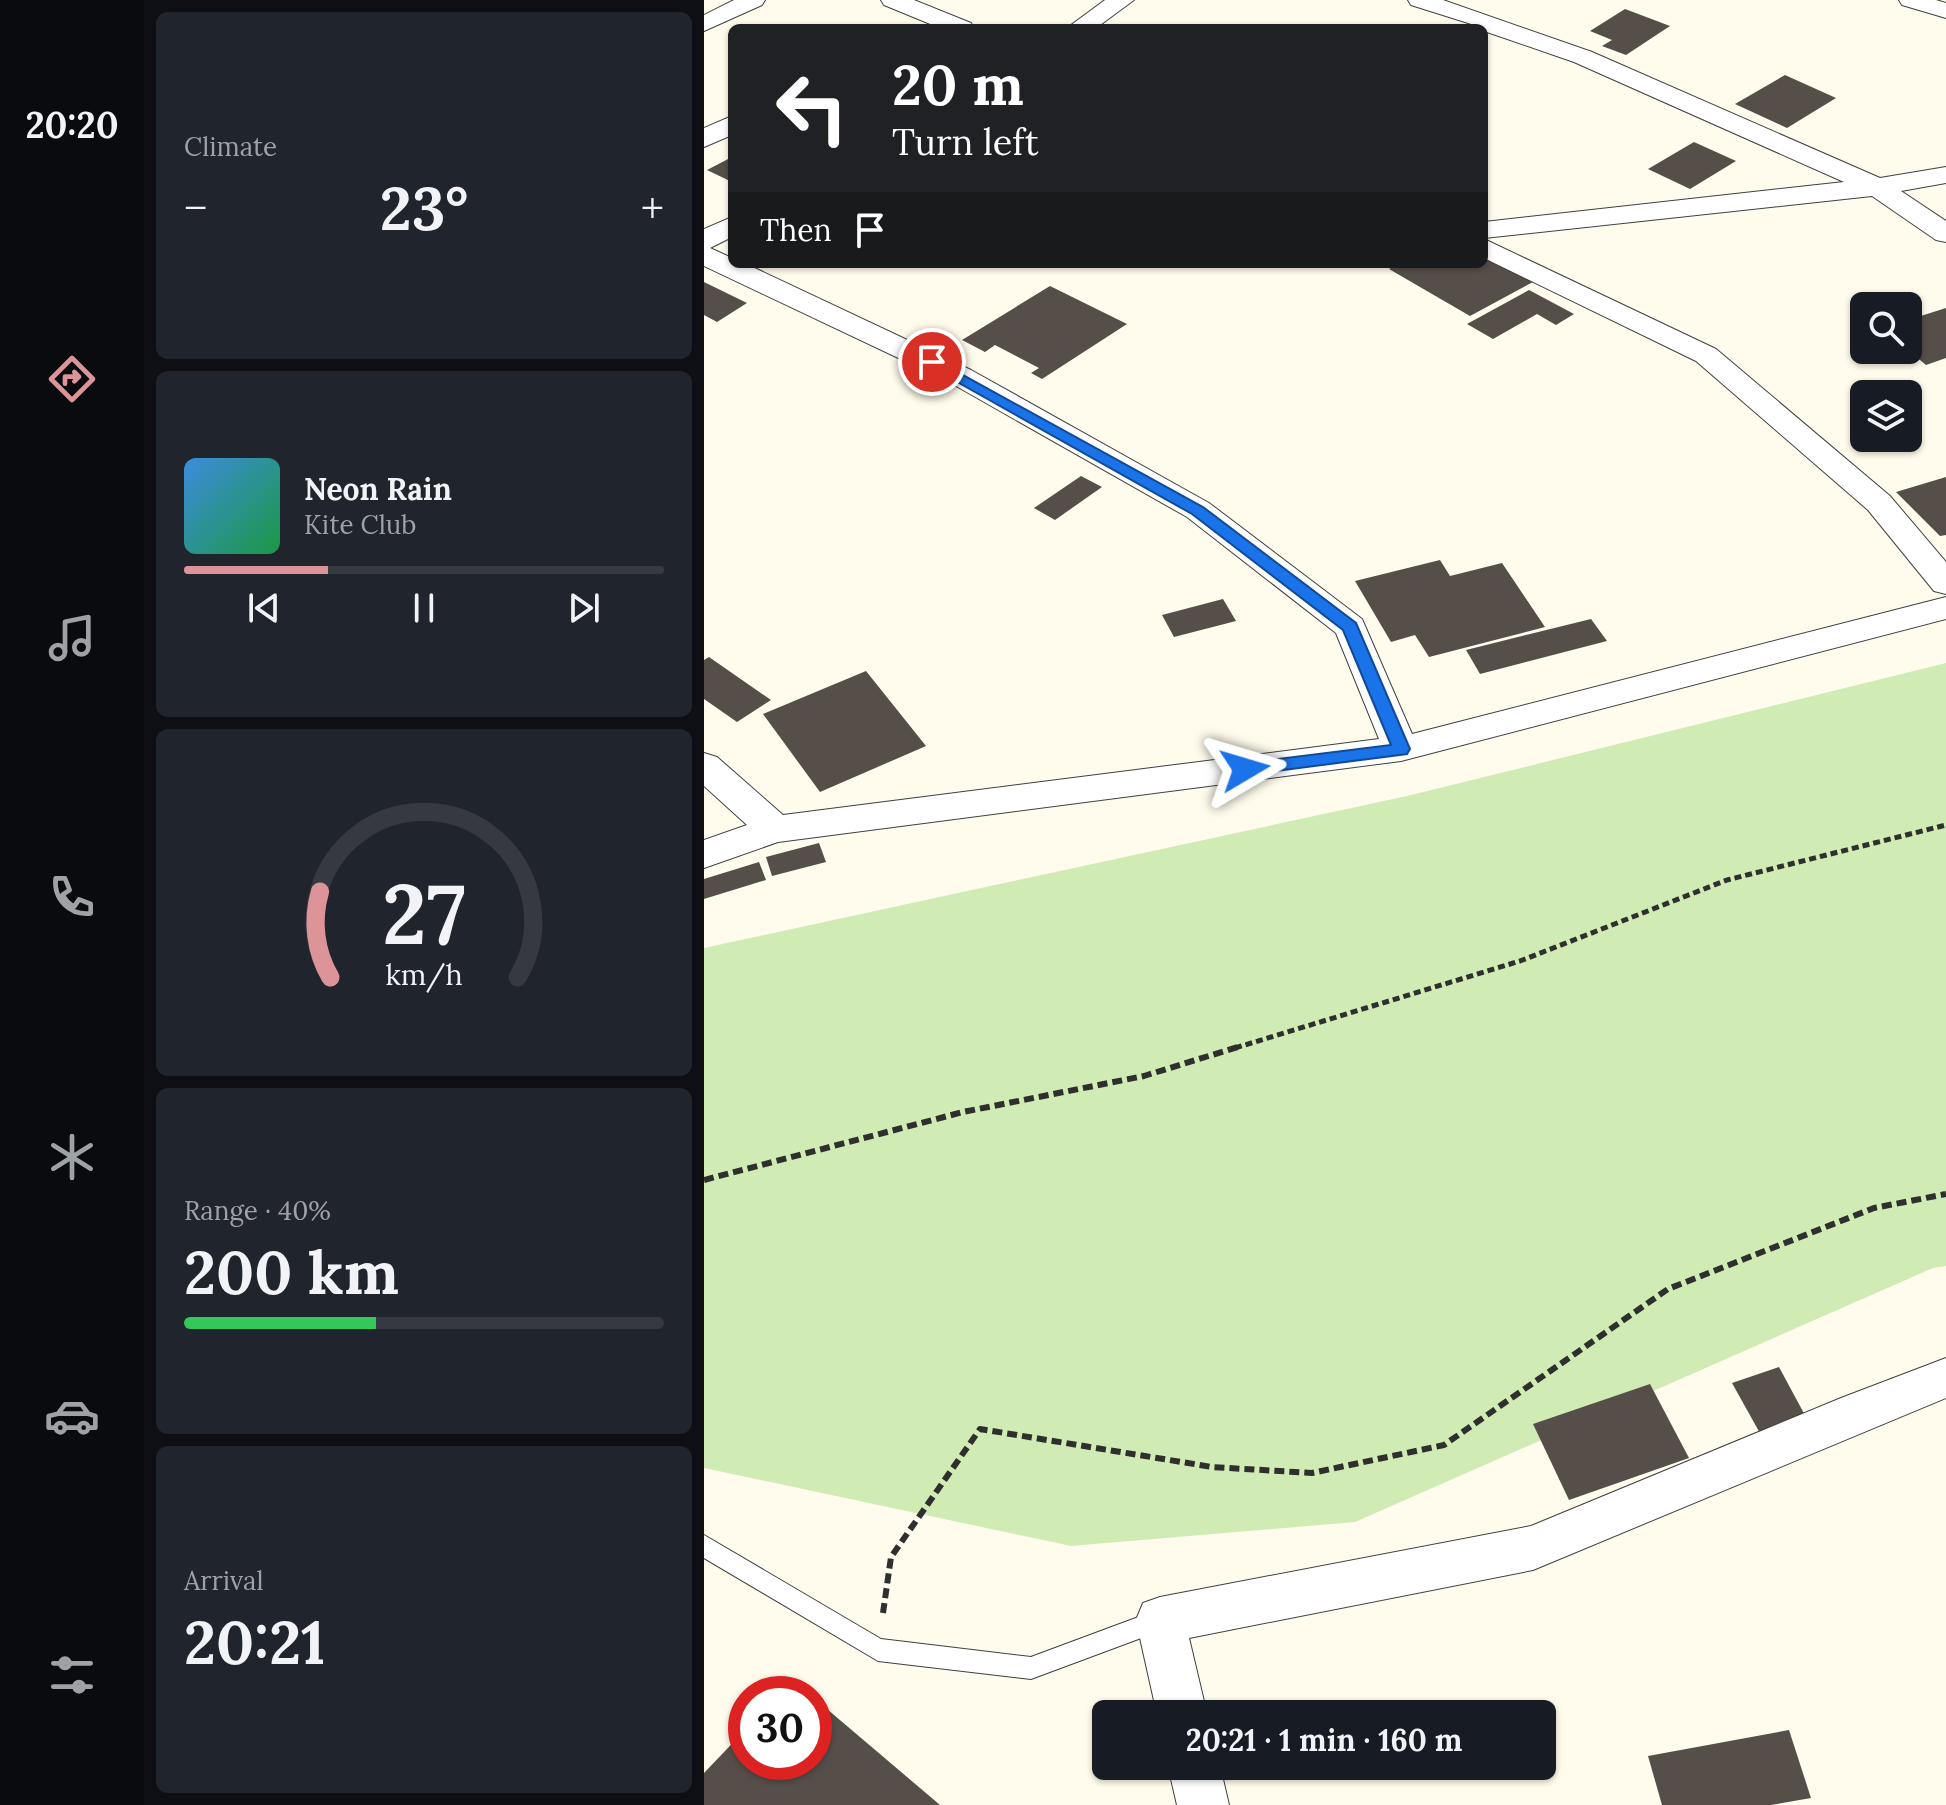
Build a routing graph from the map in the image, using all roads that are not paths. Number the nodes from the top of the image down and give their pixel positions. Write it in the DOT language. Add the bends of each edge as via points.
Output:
graph roads {
  1 [pos="753,0"];
  2 [pos="893,0"];
  3 [pos="1122,0"];
  4 [pos="1420,0"];
  5 [pos="1911,0"];
  6 [pos="1946,11"];
  7 [pos="920,22"];
  8 [pos="704,24"];
  9 [pos="1085,24"];
  10 [pos="728,126"];
  11 [pos="704,139"];
  12 [pos="1946,175"];
  13 [pos="1877,187"];
  14 [pos="728,227"];
  15 [pos="1488,230"];
  16 [pos="1946,234"];
  17 [pos="704,241"];
  18 [pos="1488,249"];
  19 [pos="704,255"];
  20 [pos="728,266"];
  21 [pos="732,268"];
  22 [pos="1946,583"];
  23 [pos="1946,608"];
  24 [pos="1401,749"];
  25 [pos="704,766"];
  26 [pos="775,829"];
  27 [pos="704,854"];
  28 [pos="1946,1378"];
  29 [pos="704,1546"];
  30 [pos="1160,1620"];
  31 [pos="1179,1700"];
  32 [pos="1197,1780"];
  33 [pos="1203,1805"];
  1 -- 8 [label="street"];
  2 -- 7 [label="street"];
  3 -- 9 [label="street"];
  4 -- 13 [label="street" via="1583,57"];
  5 -- 6 [label="street"];
  10 -- 11 [label="street"];
  12 -- 13 [label="street"];
  13 -- 15 [label="street"];
  13 -- 16 [label="street"];
  14 -- 17 [label="street"];
  18 -- 22 [label="street" via="1706,355 1879,503"];
  19 -- 20 [label="street"];
  21 -- 24 [label="street" via="960,376 1198,510 1350,627"];
  23 -- 24 [label="street"];
  24 -- 26 [label="street"];
  25 -- 26 [label="street"];
  26 -- 27 [label="street"];
  28 -- 30 [label="street" via="1533,1548"];
  29 -- 30 [label="lane" via="878,1650 1031,1668"];
  30 -- 31 [label="street"];
  32 -- 33 [label="street"];
}
